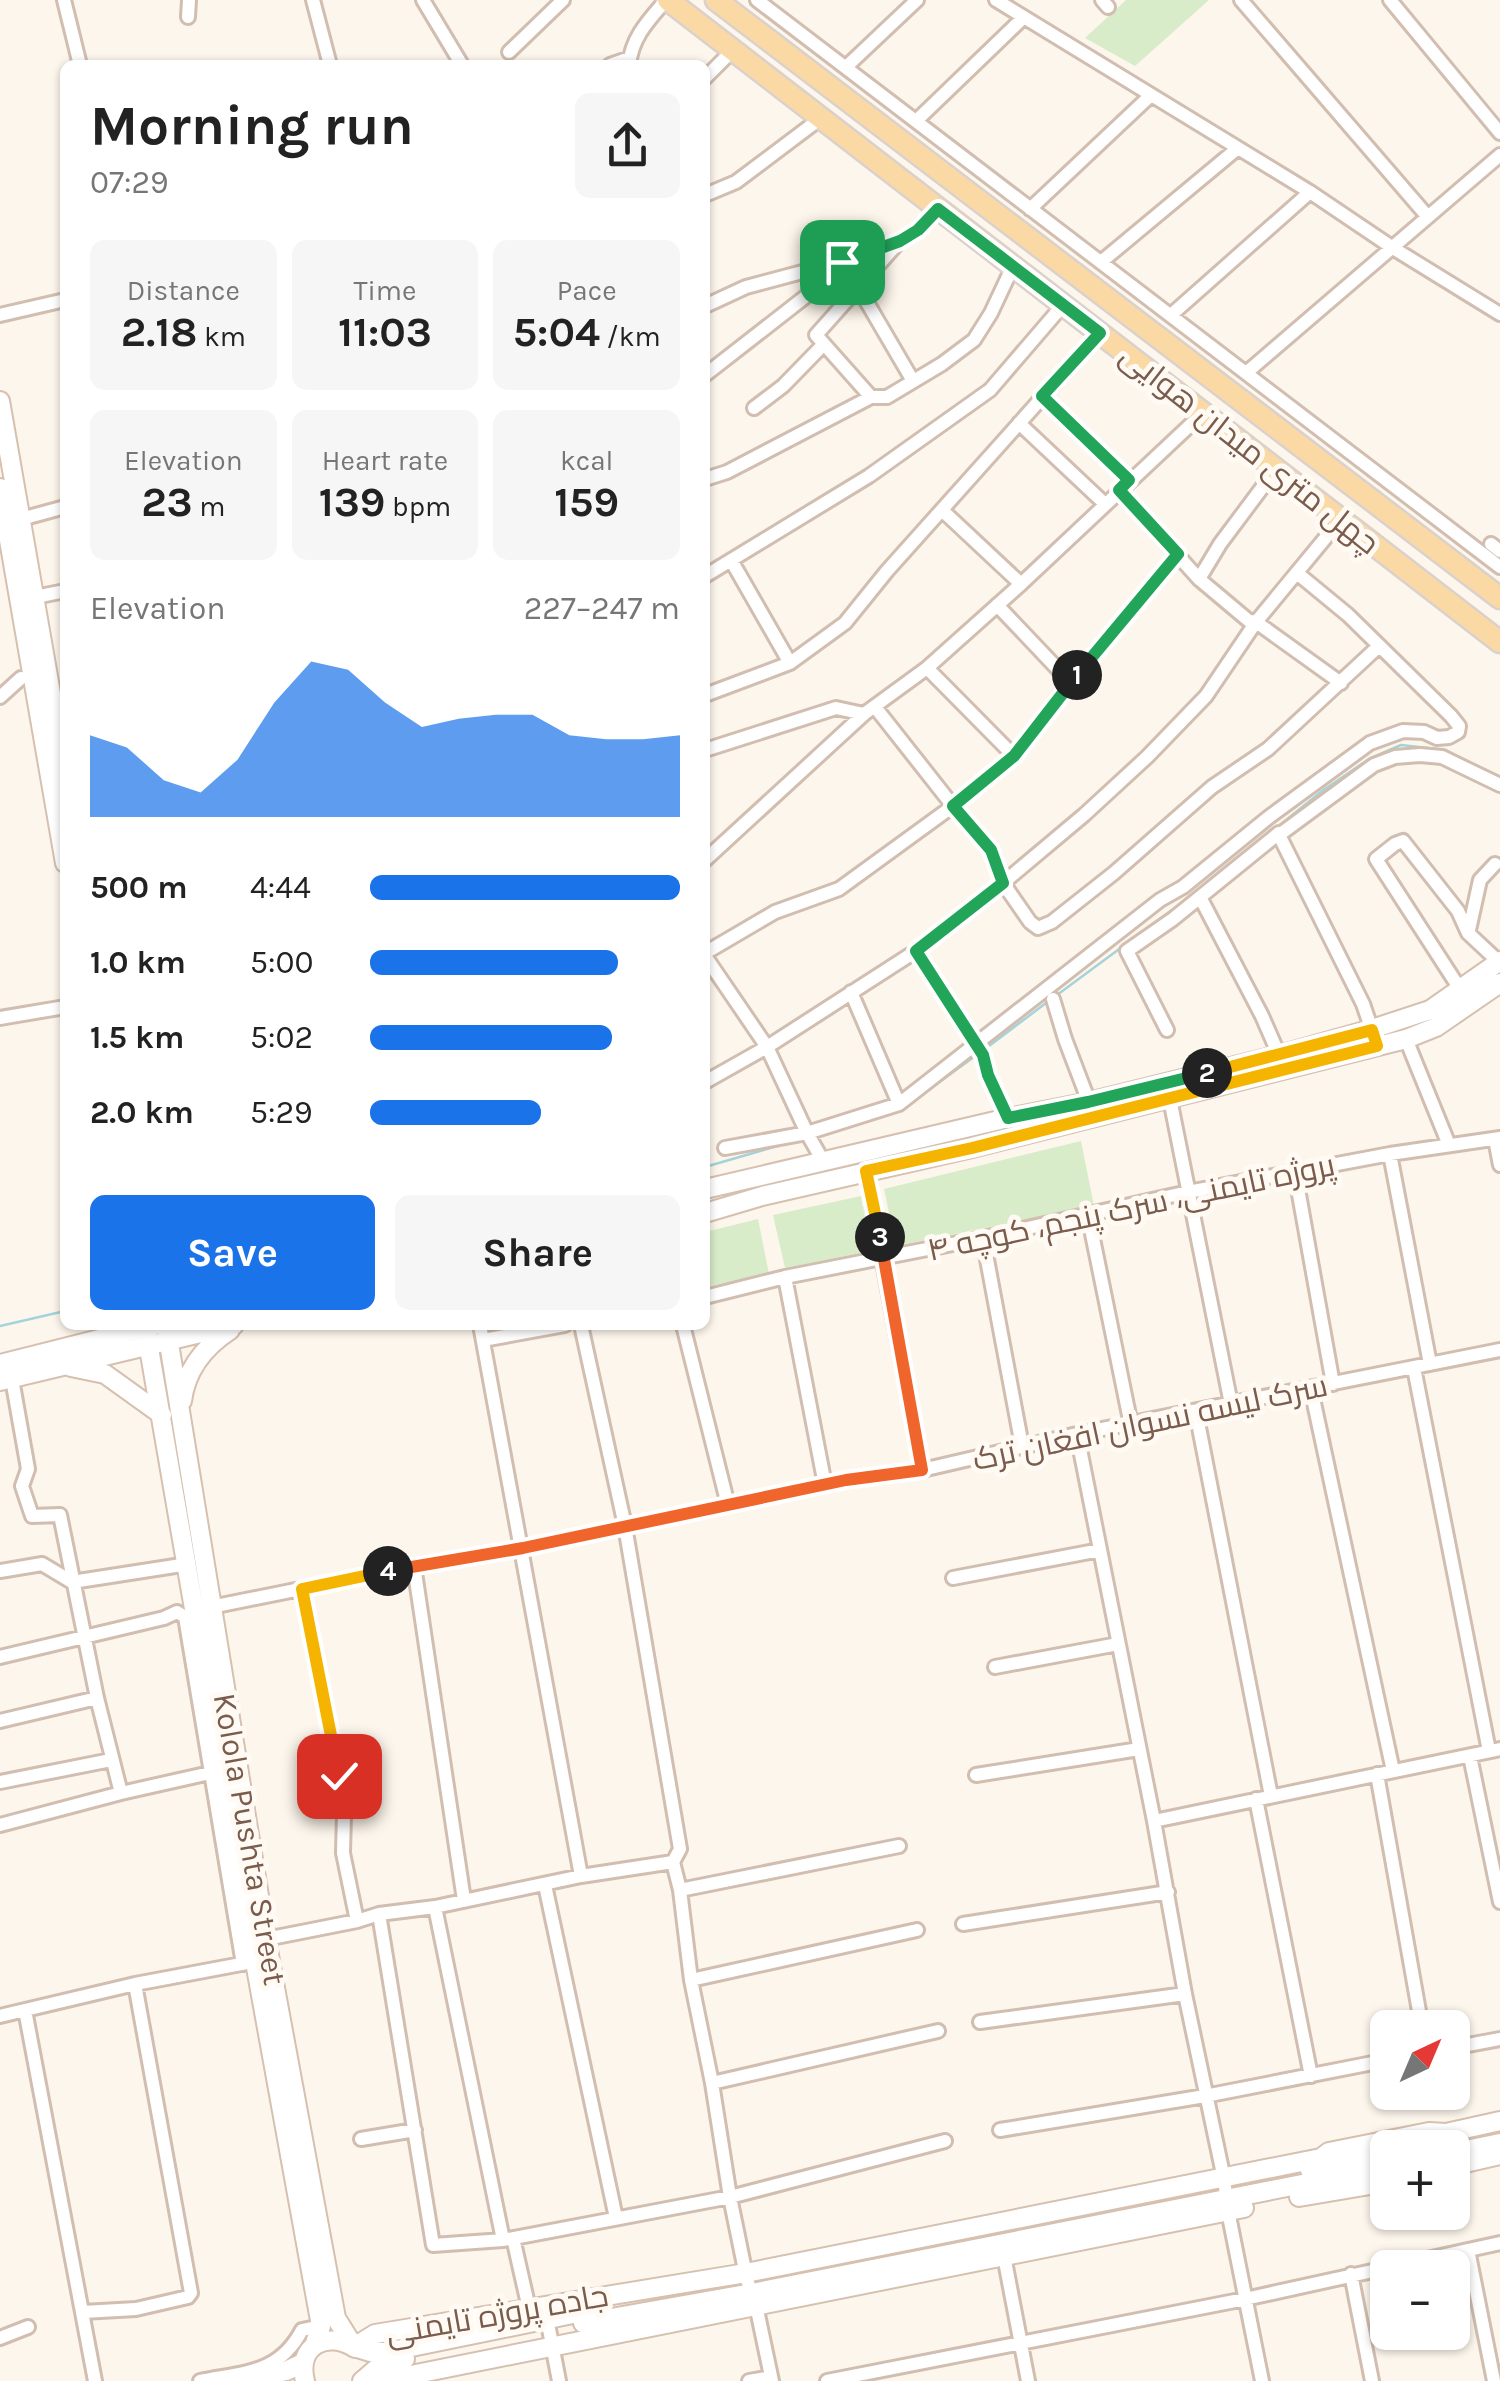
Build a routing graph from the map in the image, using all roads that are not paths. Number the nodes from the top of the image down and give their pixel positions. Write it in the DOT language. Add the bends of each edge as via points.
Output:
graph roads {
  1 [pos="64,0"];
  2 [pos="189,0"];
  3 [pos="313,0"];
  4 [pos="423,0"];
  5 [pos="563,0"];
  6 [pos="667,0"];
  7 [pos="716,0"];
  8 [pos="758,0"];
  9 [pos="783,0"];
  10 [pos="917,0"];
  11 [pos="996,0"];
  12 [pos="1241,0"];
  13 [pos="1390,0"];
  14 [pos="771,11"];
  15 [pos="188,17"];
  16 [pos="1024,18"];
  17 [pos="733,50"];
  18 [pos="509,52"];
  19 [pos="79,60"];
  20 [pos="329,60"];
  21 [pos="459,60"];
  22 [pos="629,60"];
  23 [pos="846,68"];
  24 [pos="710,73"];
  25 [pos="1150,96"];
  26 [pos="821,118"];
  27 [pos="916,121"];
  28 [pos="1500,132"];
  29 [pos="1238,148"];
  30 [pos="917,154"];
  31 [pos="1500,154"];
  32 [pos="900,178"];
  33 [pos="1310,192"];
  34 [pos="710,194"];
  35 [pos="938,209"];
  36 [pos="1030,210"];
  37 [pos="1428,218"];
  38 [pos="900,241"];
  39 [pos="1392,248"];
  40 [pos="842,262"];
  41 [pos="1100,262"];
  42 [pos="1014,266"];
  43 [pos="858,287"];
  44 [pos="60,301"];
  45 [pos="710,304"];
  46 [pos="1063,305"];
  47 [pos="1500,314"];
  48 [pos="0,315"];
  49 [pos="1171,316"];
  50 [pos="1100,333"];
  51 [pos="823,344"];
  52 [pos="710,371"];
  53 [pos="1246,373"];
  54 [pos="914,381"];
  55 [pos="1042,396"];
  56 [pos="871,397"];
  57 [pos="0,400"];
  58 [pos="754,408"];
  59 [pos="1203,413"];
  60 [pos="1019,423"];
  61 [pos="1276,469"];
  62 [pos="710,477"];
  63 [pos="1124,485"];
  64 [pos="0,488"];
  65 [pos="1105,504"];
  66 [pos="60,509"];
  67 [pos="942,511"];
  68 [pos="1341,519"];
  69 [pos="22,520"];
  70 [pos="1178,554"];
  71 [pos="731,560"];
  72 [pos="1500,568"];
  73 [pos="710,573"];
  74 [pos="1296,573"];
  75 [pos="1199,578"];
  76 [pos="1021,584"];
  77 [pos="60,592"];
  78 [pos="36,597"];
  79 [pos="1500,598"];
  80 [pos="997,605"];
  81 [pos="1256,622"];
  82 [pos="1500,642"];
  83 [pos="1380,646"];
  84 [pos="790,662"];
  85 [pos="927,668"];
  86 [pos="21,678"];
  87 [pos="1070,682"];
  88 [pos="1341,683"];
  89 [pos="710,693"];
  90 [pos="0,697"];
  91 [pos="870,710"];
  92 [pos="60,743"];
  93 [pos="710,748"];
  94 [pos="1014,756"];
  95 [pos="1500,785"];
  96 [pos="953,806"];
  97 [pos="60,834"];
  98 [pos="1279,835"];
  99 [pos="710,855"];
  100 [pos="1496,864"];
  101 [pos="1003,883"];
  102 [pos="1200,897"];
  103 [pos="1468,933"];
  104 [pos="916,951"];
  105 [pos="710,952"];
  106 [pos="710,962"];
  107 [pos="1499,962"];
  108 [pos="1500,983"];
  109 [pos="1460,989"];
  110 [pos="851,992"];
  111 [pos="1053,999"];
  112 [pos="60,1009"];
  113 [pos="0,1018"];
  114 [pos="1167,1030"];
  115 [pos="1374,1038"];
  116 [pos="1406,1039"];
  117 [pos="767,1047"];
  118 [pos="979,1050"];
  119 [pos="1279,1056"];
  120 [pos="710,1079"];
  121 [pos="1170,1099"];
  122 [pos="1088,1102"];
  123 [pos="900,1104"];
  124 [pos="1008,1118"];
  125 [pos="809,1136"];
  126 [pos="1497,1138"];
  127 [pos="1449,1145"];
  128 [pos="725,1148"];
  129 [pos="1390,1154"];
  130 [pos="823,1160"];
  131 [pos="1500,1165"];
  132 [pos="866,1171"];
  133 [pos="1296,1172"];
  134 [pos="710,1188"];
  135 [pos="1188,1192"];
  136 [pos="710,1212"];
  137 [pos="1088,1214"];
  138 [pos="983,1238"];
  139 [pos="884,1258"];
  140 [pos="785,1277"];
  141 [pos="710,1296"];
  142 [pos="89,1330"];
  143 [pos="193,1330"];
  144 [pos="229,1330"];
  145 [pos="481,1330"];
  146 [pos="537,1330"];
  147 [pos="582,1330"];
  148 [pos="685,1330"];
  149 [pos="149,1331"];
  150 [pos="167,1333"];
  151 [pos="483,1340"];
  152 [pos="1500,1350"];
  153 [pos="64,1358"];
  154 [pos="1430,1364"];
  155 [pos="1414,1368"];
  156 [pos="4,1375"];
  157 [pos="1333,1384"];
  158 [pos="1311,1388"];
  159 [pos="1231,1404"];
  160 [pos="1196,1412"];
  161 [pos="172,1413"];
  162 [pos="1131,1425"];
  163 [pos="1077,1434"];
  164 [pos="1022,1446"];
  165 [pos="922,1470"];
  166 [pos="826,1485"];
  167 [pos="728,1505"];
  168 [pos="625,1526"];
  169 [pos="523,1548"];
  170 [pos="1100,1550"];
  171 [pos="188,1564"];
  172 [pos="414,1566"];
  173 [pos="0,1571"];
  174 [pos="954,1578"];
  175 [pos="72,1582"];
  176 [pos="302,1589"];
  177 [pos="211,1607"];
  178 [pos="86,1637"];
  179 [pos="1118,1644"];
  180 [pos="0,1657"];
  181 [pos="995,1667"];
  182 [pos="98,1698"];
  183 [pos="0,1721"];
  184 [pos="1139,1748"];
  185 [pos="1494,1750"];
  186 [pos="1470,1756"];
  187 [pos="111,1760"];
  188 [pos="1392,1771"];
  189 [pos="210,1773"];
  190 [pos="1377,1774"];
  191 [pos="976,1775"];
  192 [pos="0,1782"];
  193 [pos="121,1794"];
  194 [pos="1271,1796"];
  195 [pos="1256,1799"];
  196 [pos="1154,1821"];
  197 [pos="0,1825"];
  198 [pos="899,1846"];
  199 [pos="673,1862"];
  200 [pos="581,1876"];
  201 [pos="545,1884"];
  202 [pos="680,1890"];
  203 [pos="1168,1892"];
  204 [pos="464,1900"];
  205 [pos="1500,1902"];
  206 [pos="435,1908"];
  207 [pos="378,1914"];
  208 [pos="357,1921"];
  209 [pos="963,1924"];
  210 [pos="917,1930"];
  211 [pos="266,1938"];
  212 [pos="249,1963"];
  213 [pos="692,1980"];
  214 [pos="136,1984"];
  215 [pos="1185,1994"];
  216 [pos="25,2010"];
  217 [pos="1419,2010"];
  218 [pos="0,2016"];
  219 [pos="980,2022"];
  220 [pos="938,2031"];
  221 [pos="1500,2039"];
  222 [pos="1470,2045"];
  223 [pos="1370,2064"];
  224 [pos="1311,2076"];
  225 [pos="712,2083"];
  226 [pos="1205,2096"];
  227 [pos="1500,2121"];
  228 [pos="415,2130"];
  229 [pos="1000,2130"];
  230 [pos="1500,2130"];
  231 [pos="1470,2136"];
  232 [pos="361,2139"];
  233 [pos="945,2142"];
  234 [pos="1500,2142"];
  235 [pos="1470,2149"];
  236 [pos="1500,2155"];
  237 [pos="1370,2158"];
  238 [pos="1470,2162"];
  239 [pos="1370,2169"];
  240 [pos="1370,2183"];
  241 [pos="1226,2194"];
  242 [pos="730,2198"];
  243 [pos="616,2218"];
  244 [pos="508,2239"];
  245 [pos="1500,2243"];
  246 [pos="1468,2250"];
  247 [pos="1004,2256"];
  248 [pos="1470,2260"];
  249 [pos="1370,2270"];
  250 [pos="1350,2274"];
  251 [pos="750,2288"];
  252 [pos="1245,2299"];
  253 [pos="83,2312"];
  254 [pos="321,2326"];
  255 [pos="541,2326"];
  256 [pos="28,2327"];
  257 [pos="0,2338"];
  258 [pos="1020,2343"];
  259 [pos="314,2346"];
  260 [pos="354,2346"];
  261 [pos="304,2372"];
  262 [pos="771,2379"];
  263 [pos="95,2381"];
  264 [pos="200,2381"];
  265 [pos="237,2381"];
  266 [pos="362,2381"];
  267 [pos="381,2381"];
  268 [pos="559,2381"];
  269 [pos="749,2381"];
  270 [pos="827,2381"];
  271 [pos="1028,2381"];
  272 [pos="1262,2381"];
  273 [pos="1372,2381"];
  274 [pos="1494,2381"];
  1 -- 19 [label="street"];
  2 -- 15 [label="street"];
  3 -- 20 [label="street"];
  4 -- 21 [label="street"];
  5 -- 18 [label="street"];
  6 -- 17 [label="main road, چهل متری میدان هوایی"];
  6 -- 22 [label="street" via="646,23"];
  7 -- 30 [label="main road"];
  8 -- 14 [label="street"];
  9 -- 14 [label="street"];
  10 -- 23 [label="street"];
  11 -- 16 [label="street"];
  12 -- 37 [label="street"];
  13 -- 28 [label="street"];
  14 -- 23 [label="street"];
  16 -- 25 [label="street"];
  16 -- 27 [label="street"];
  17 -- 24 [label="street"];
  17 -- 26 [label="main road, چهل متری میدان هوایی"];
  23 -- 27 [label="street"];
  25 -- 29 [label="street"];
  25 -- 36 [label="street"];
  26 -- 32 [label="main road, چهل متری میدان هوایی"];
  26 -- 34 [label="street"];
  27 -- 36 [label="street"];
  29 -- 33 [label="street"];
  29 -- 41 [label="street"];
  30 -- 32 [label="main road"];
  30 -- 79 [label="main road"];
  31 -- 37 [label="street"];
  32 -- 35 [label="main road, چهل متری میدان هوایی"];
  33 -- 39 [label="street"];
  33 -- 49 [label="street"];
  35 -- 38 [label="street"];
  35 -- 42 [label="main road, چهل متری میدان هوایی"];
  36 -- 41 [label="street"];
  37 -- 39 [label="street"];
  38 -- 40 [label="street"];
  38 -- 43 [label="street"];
  39 -- 47 [label="street"];
  39 -- 53 [label="street"];
  40 -- 45 [label="street" via="746,287"];
  40 -- 52 [label="street"];
  41 -- 49 [label="street"];
  42 -- 46 [label="main road, چهل متری میدان هوایی"];
  42 -- 54 [label="street" via="974,340"];
  43 -- 51 [label="street" via="816,336"];
  43 -- 54 [label="street"];
  44 -- 48 [label="street"];
  46 -- 50 [label="main road, چهل متری میدان هوایی"];
  46 -- 71 [label="street" via="990,390 869,476"];
  49 -- 53 [label="street"];
  50 -- 55 [label="street"];
  50 -- 59 [label="main road, چهل متری میدان هوایی"];
  51 -- 56 [label="street"];
  51 -- 58 [label="street"];
  53 -- 72 [label="street"];
  54 -- 56 [label="street" via="887,397"];
  55 -- 60 [label="street"];
  55 -- 63 [label="street"];
  56 -- 62 [label="street"];
  57 -- 69 [label="main road"];
  59 -- 61 [label="main road, چهل متری میدان هوایی"];
  59 -- 63 [label="street"];
  60 -- 65 [label="street"];
  60 -- 67 [label="street"];
  61 -- 68 [label="main road, چهل متری میدان هوایی"];
  61 -- 75 [label="street"];
  63 -- 65 [label="street"];
  63 -- 70 [label="street"];
  64 -- 97 [label="main road"];
  65 -- 76 [label="street"];
  66 -- 69 [label="street"];
  67 -- 76 [label="street"];
  67 -- 84 [label="street" via="845,623"];
  68 -- 74 [label="street"];
  68 -- 82 [label="main road, چهل متری میدان هوایی"];
  69 -- 78 [label="main road"];
  70 -- 75 [label="street"];
  70 -- 87 [label="street"];
  71 -- 73 [label="street"];
  71 -- 84 [label="street"];
  74 -- 81 [label="street"];
  74 -- 83 [label="street"];
  75 -- 81 [label="street"];
  76 -- 80 [label="street"];
  77 -- 78 [label="street"];
  78 -- 92 [label="main road"];
  80 -- 85 [label="street"];
  80 -- 87 [label="street"];
  81 -- 88 [label="street"];
  81 -- 101 [label="street" via="1206,696 1148,757"];
  83 -- 88 [label="street"];
  83 -- 118 [label="street" via="1451,716 1458,732 1449,738 1403,732 1350,756 1160,900"];
  84 -- 89 [label="street"];
  85 -- 91 [label="street"];
  85 -- 94 [label="street"];
  86 -- 90 [label="street"];
  87 -- 94 [label="street"];
  88 -- 101 [label="street" via="1052,922 1038,928 1030,922"];
  91 -- 93 [label="street" via="836,708"];
  91 -- 96 [label="street"];
  91 -- 99 [label="street"];
  94 -- 96 [label="street"];
  95 -- 98 [label="street" via="1442,756 1395,757 1374,765"];
  96 -- 101 [label="street" via="991,850"];
  96 -- 105 [label="street" via="839,888 775,912"];
  98 -- 102 [label="street"];
  98 -- 115 [label="street" via="1364,1004"];
  100 -- 103 [label="street" via="1480,880"];
  101 -- 104 [label="street"];
  102 -- 114 [label="street" via="1127,951"];
  102 -- 119 [label="street"];
  103 -- 107 [label="street"];
  103 -- 109 [label="street" via="1403,841 1376,859"];
  104 -- 110 [label="street"];
  104 -- 118 [label="street"];
  106 -- 117 [label="street"];
  107 -- 109 [label="main road"];
  108 -- 116 [label="main road" via="1436,1027"];
  109 -- 115 [label="main road"];
  110 -- 117 [label="street"];
  110 -- 123 [label="street"];
  111 -- 122 [label="street"];
  112 -- 113 [label="street"];
  115 -- 116 [label="main road"];
  115 -- 119 [label="main road"];
  115 -- 121 [label="main road"];
  116 -- 127 [label="street"];
  117 -- 120 [label="street"];
  117 -- 125 [label="street"];
  118 -- 123 [label="street"];
  118 -- 124 [label="street"];
  119 -- 122 [label="main road"];
  121 -- 132 [label="main road"];
  121 -- 135 [label="street"];
  122 -- 124 [label="main road"];
  123 -- 125 [label="street"];
  124 -- 130 [label="main road"];
  125 -- 128 [label="street"];
  125 -- 130 [label="street"];
  126 -- 127 [label="street, پروژه تایمنی، سرک پنجم، کوچه ۴"];
  126 -- 131 [label="street"];
  127 -- 129 [label="street, پروژه تایمنی، سرک پنجم، کوچه ۴"];
  129 -- 133 [label="street, پروژه تایمنی، سرک پنجم، کوچه ۴"];
  129 -- 154 [label="street"];
  130 -- 134 [label="main road"];
  132 -- 136 [label="main road"];
  132 -- 139 [label="street"];
  133 -- 135 [label="street, پروژه تایمنی، سرک پنجم، کوچه ۴"];
  133 -- 157 [label="street"];
  135 -- 137 [label="street, پروژه تایمنی، سرک پنجم، کوچه ۴"];
  135 -- 159 [label="street"];
  137 -- 138 [label="street, پروژه تایمنی، سرک پنجم، کوچه ۴"];
  137 -- 162 [label="street"];
  138 -- 139 [label="street, پروژه تایمنی، سرک پنجم، کوچه ۴"];
  138 -- 164 [label="street"];
  139 -- 140 [label="street, پروژه تایمنی، سرک پنجم، کوچه ۴"];
  139 -- 165 [label="street"];
  140 -- 141 [label="street, پروژه تایمنی، سرک پنجم، کوچه ۴"];
  140 -- 166 [label="street"];
  142 -- 153 [label="main road"];
  143 -- 150 [label="main road"];
  144 -- 161 [label="main road" via="197,1360"];
  145 -- 151 [label="street"];
  146 -- 151 [label="street"];
  147 -- 168 [label="street"];
  148 -- 167 [label="street"];
  149 -- 150 [label="main road"];
  149 -- 153 [label="main road"];
  149 -- 161 [label="main road"];
  150 -- 161 [label="main road, Kolola Pushta Street"];
  151 -- 169 [label="street"];
  152 -- 154 [label="street, سرک لیسه نسوان افغان‌ ترک"];
  153 -- 156 [label="main road"];
  153 -- 161 [label="main road"];
  154 -- 155 [label="street, سرک لیسه نسوان افغان‌ ترک"];
  155 -- 157 [label="street, سرک لیسه نسوان افغان‌ ترک"];
  155 -- 185 [label="street"];
  156 -- 175 [label="street" via="28,1469 22,1486 32,1516 60,1515"];
  157 -- 158 [label="street, سرک لیسه نسوان افغان‌ ترک"];
  158 -- 159 [label="street, سرک لیسه نسوان افغان‌ ترک"];
  158 -- 188 [label="street"];
  159 -- 160 [label="street, سرک لیسه نسوان افغان‌ ترک"];
  160 -- 162 [label="street, سرک لیسه نسوان افغان‌ ترک"];
  160 -- 194 [label="street"];
  161 -- 171 [label="main road"];
  161 -- 177 [label="main road, Kolola Pushta Street"];
  162 -- 163 [label="street, سرک لیسه نسوان افغان‌ ترک"];
  163 -- 164 [label="street, سرک لیسه نسوان افغان‌ ترک"];
  163 -- 170 [label="street"];
  164 -- 165 [label="street, سرک لیسه نسوان افغان‌ ترک"];
  165 -- 166 [label="street, سرک لیسه نسوان افغان‌ ترک"];
  166 -- 167 [label="street, سرک لیسه نسوان افغان‌ ترک"];
  167 -- 168 [label="street, سرک لیسه نسوان افغان‌ ترک"];
  168 -- 169 [label="street, سرک لیسه نسوان افغان‌ ترک"];
  168 -- 199 [label="street" via="680,1849"];
  169 -- 172 [label="street, سرک لیسه نسوان افغان‌ ترک"];
  169 -- 200 [label="street"];
  170 -- 174 [label="street"];
  170 -- 179 [label="street"];
  171 -- 175 [label="street"];
  171 -- 212 [label="main road"];
  172 -- 176 [label="street, سرک لیسه نسوان افغان‌ ترک"];
  172 -- 204 [label="street"];
  173 -- 175 [label="street" via="42,1564"];
  175 -- 178 [label="street"];
  176 -- 177 [label="street, سرک لیسه نسوان افغان‌ ترک"];
  176 -- 208 [label="street" via="339,1776 343,1854"];
  177 -- 211 [label="main road, Kolola Pushta Street"];
  178 -- 180 [label="street"];
  178 -- 182 [label="street"];
  178 -- 189 [label="street" via="176,1612 184,1617"];
  179 -- 181 [label="street"];
  179 -- 184 [label="street"];
  182 -- 183 [label="street"];
  182 -- 187 [label="street"];
  184 -- 191 [label="street"];
  184 -- 196 [label="street"];
  185 -- 186 [label="street"];
  186 -- 188 [label="street"];
  186 -- 205 [label="street"];
  187 -- 192 [label="street"];
  187 -- 193 [label="street"];
  188 -- 190 [label="street"];
  189 -- 193 [label="street"];
  189 -- 212 [label="street"];
  190 -- 194 [label="street"];
  190 -- 217 [label="street"];
  193 -- 197 [label="street"];
  194 -- 195 [label="street"];
  195 -- 196 [label="street"];
  195 -- 224 [label="street"];
  196 -- 203 [label="street"];
  198 -- 202 [label="street"];
  199 -- 200 [label="street"];
  199 -- 202 [label="street"];
  200 -- 201 [label="street"];
  201 -- 204 [label="street"];
  201 -- 243 [label="street"];
  202 -- 213 [label="street"];
  203 -- 209 [label="street"];
  203 -- 215 [label="street"];
  204 -- 206 [label="street"];
  206 -- 207 [label="street"];
  206 -- 244 [label="street"];
  207 -- 208 [label="street"];
  207 -- 228 [label="street"];
  208 -- 211 [label="street"];
  210 -- 213 [label="street"];
  211 -- 260 [label="main road, Kolola Pushta Street" via="336,2318"];
  212 -- 214 [label="street"];
  212 -- 254 [label="main road"];
  213 -- 225 [label="street"];
  214 -- 216 [label="street"];
  214 -- 253 [label="street" via="191,2293 136,2309"];
  215 -- 219 [label="street"];
  215 -- 226 [label="street"];
  216 -- 218 [label="street"];
  216 -- 253 [label="street"];
  220 -- 225 [label="street"];
  221 -- 222 [label="street"];
  223 -- 224 [label="street"];
  224 -- 226 [label="street"];
  225 -- 242 [label="street"];
  226 -- 229 [label="street"];
  226 -- 241 [label="street"];
  227 -- 241 [label="main road, جاده پروژه تایمنی" via="1329,2152"];
  228 -- 232 [label="street"];
  228 -- 244 [label="street" via="433,2245"];
  230 -- 231 [label="main road"];
  233 -- 242 [label="street"];
  234 -- 235 [label="main road"];
  236 -- 238 [label="main road"];
  237 -- 241 [label="main road, جاده پروژه تایمنی"];
  239 -- 241 [label="main road, جاده پروژه تایمنی"];
  240 -- 241 [label="main road, جاده پروژه تایمنی"];
  241 -- 247 [label="main road, جاده پروژه تایمنی"];
  241 -- 251 [label="main road, جاده پروژه تایمنی" via="1004,2232"];
  241 -- 252 [label="street"];
  242 -- 243 [label="street"];
  242 -- 251 [label="street"];
  243 -- 244 [label="street"];
  244 -- 255 [label="street"];
  245 -- 246 [label="street"];
  247 -- 251 [label="main road, جاده پروژه تایمنی"];
  247 -- 258 [label="street"];
  248 -- 274 [label="street"];
  249 -- 250 [label="street"];
  250 -- 252 [label="street"];
  250 -- 273 [label="street"];
  251 -- 255 [label="main road, جاده پروژه تایمنی"];
  251 -- 255 [label="main road, جاده پروژه تایمنی"];
  251 -- 262 [label="street"];
  252 -- 258 [label="street"];
  252 -- 272 [label="street"];
  253 -- 263 [label="street"];
  254 -- 259 [label="main road"];
  254 -- 264 [label="street" via="302,2330 287,2355 259,2370"];
  255 -- 260 [label="main road, جاده پروژه تایمنی" via="388,2352"];
  255 -- 266 [label="main road, جاده پروژه تایمنی" via="393,2361"];
  255 -- 267 [label="main road, جاده پروژه تایمنی"];
  255 -- 268 [label="street"];
  256 -- 257 [label="street"];
  258 -- 270 [label="street"];
  258 -- 271 [label="street"];
  259 -- 260 [label="main road, جاده پروژه تایمنی" via="332,2339"];
  259 -- 261 [label="main road"];
  260 -- 266 [label="main road, Kolola Pushta Street" via="363,2362"];
  261 -- 265 [label="main road"];
  262 -- 269 [label="street"];
}
